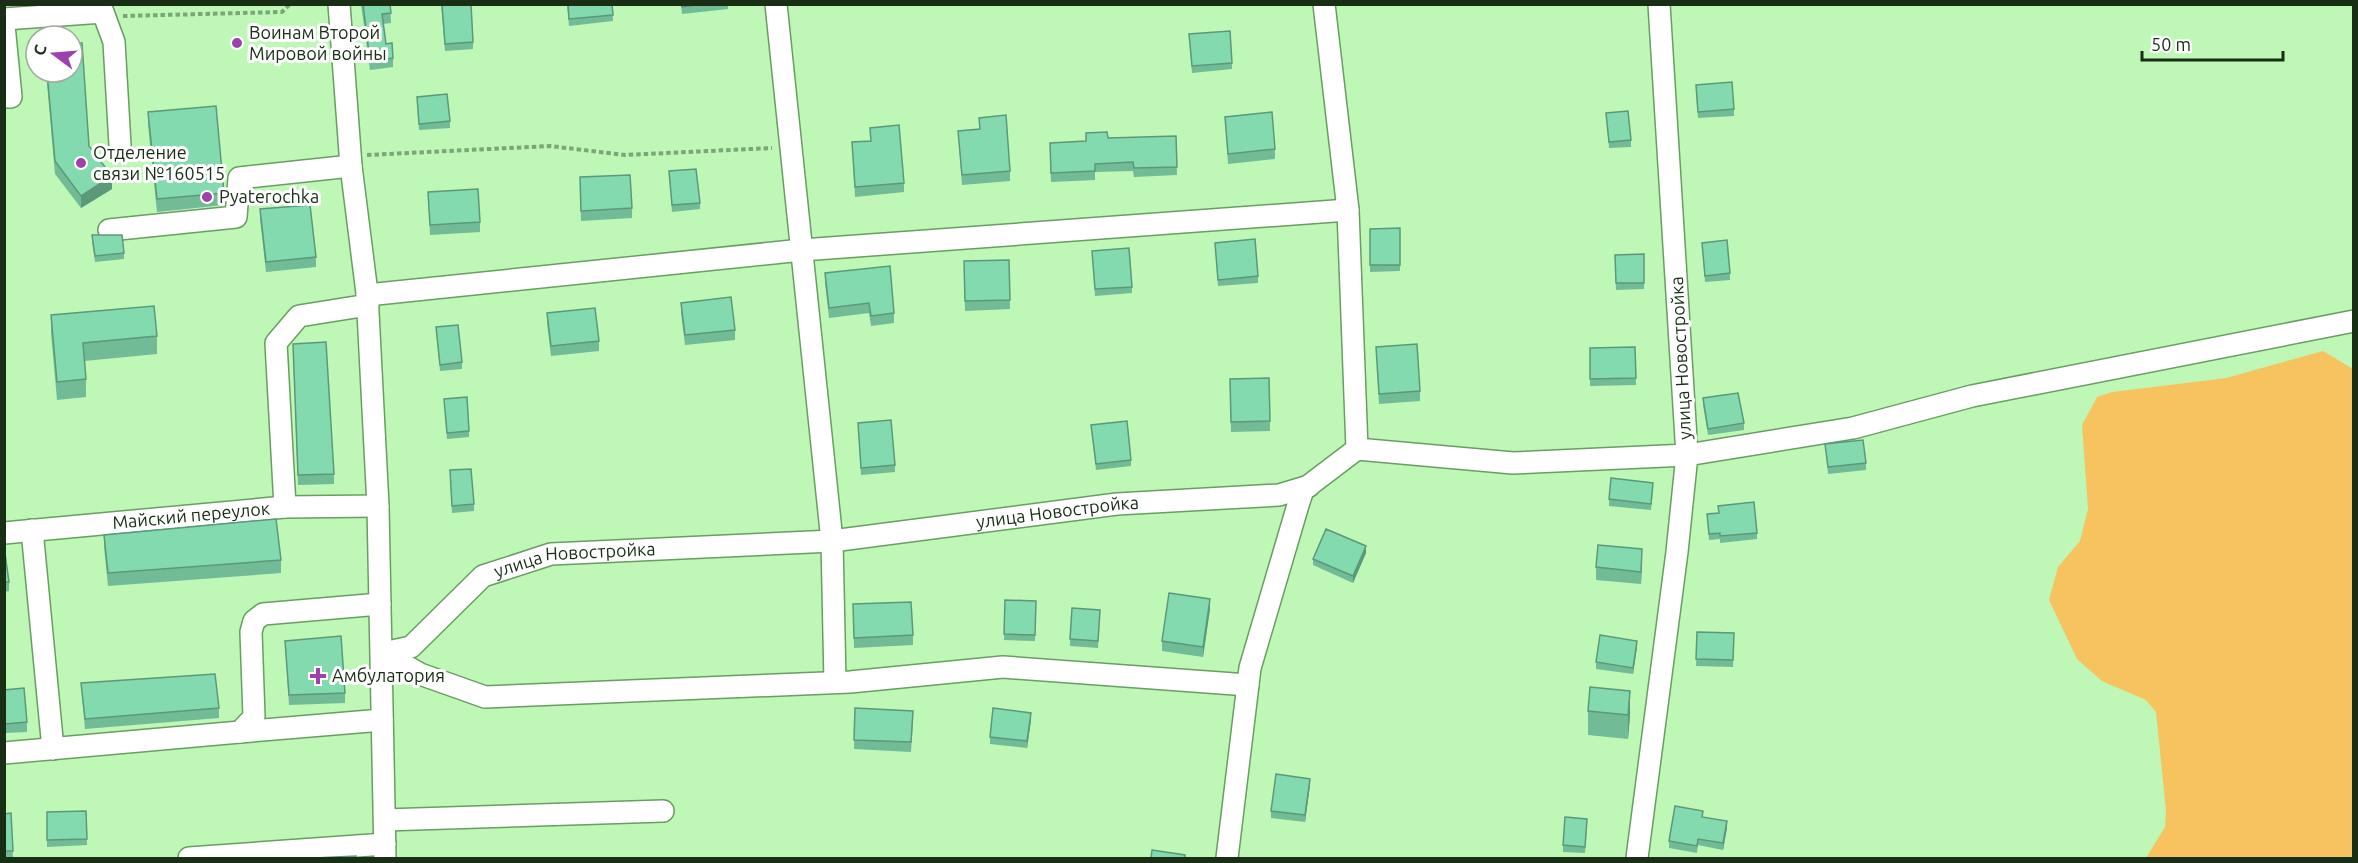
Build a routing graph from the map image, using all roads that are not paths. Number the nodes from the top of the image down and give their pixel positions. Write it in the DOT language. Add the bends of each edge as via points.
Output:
graph roads {
  1 [pos="339,4"];
  2 [pos="776,4"];
  3 [pos="1324,4"];
  4 [pos="1659,4"];
  5 [pos="4,19"];
  6 [pos="4,25"];
  7 [pos="4,97"];
  8 [pos="120,145"];
  9 [pos="351,161"];
  10 [pos="1348,210"];
  11 [pos="109,230"];
  12 [pos="802,250"];
  13 [pos="367,300"];
  14 [pos="2354,321"];
  15 [pos="1357,450"];
  16 [pos="1687,454"];
  17 [pos="1309,486"];
  18 [pos="378,506"];
  19 [pos="285,507"];
  20 [pos="32,531"];
  21 [pos="4,533"];
  22 [pos="832,541"];
  23 [pos="380,603"];
  24 [pos="383,653"];
  25 [pos="835,682"];
  26 [pos="1248,685"];
  27 [pos="382,720"];
  28 [pos="240,732"];
  29 [pos="52,749"];
  30 [pos="4,753"];
  31 [pos="663,811"];
  32 [pos="385,820"];
  33 [pos="385,851"];
  34 [pos="189,858"];
  35 [pos="1227,858"];
  36 [pos="1637,858"];
  1 -- 9 [label="street"];
  2 -- 12 [label="street"];
  3 -- 10 [label="street"];
  4 -- 16 [label="street, улица Новостройка"];
  5 -- 8 [label="street" via="103,12 114,42"];
  6 -- 7 [label="street" via="10,97"];
  9 -- 11 [label="street" via="239,178 236,217"];
  9 -- 13 [label="street"];
  10 -- 12 [label="street"];
  10 -- 15 [label="street"];
  12 -- 13 [label="street"];
  12 -- 22 [label="street"];
  13 -- 18 [label="street"];
  13 -- 19 [label="street" via="298,316 276,343"];
  14 -- 16 [label="street" via="1972,396 1853,428"];
  15 -- 16 [label="street, улица Новостройка" via="1513,463"];
  15 -- 17 [label="street, улица Новостройка"];
  16 -- 36 [label="street"];
  17 -- 22 [label="street, улица Новостройка" via="1280,495 1117,504"];
  17 -- 26 [label="street, улица Новостройка" via="1303,490 1298,505"];
  18 -- 19 [label="street, Майский переулок"];
  18 -- 23 [label="street"];
  19 -- 20 [label="street, Майский переулок"];
  20 -- 21 [label="street, Майский переулок"];
  20 -- 29 [label="street"];
  22 -- 24 [label="street, улица Новостройка" via="551,554 483,576 411,647"];
  22 -- 25 [label="street"];
  23 -- 24 [label="street"];
  23 -- 28 [label="street" via="263,614 254,621 254,717"];
  24 -- 25 [label="street" via="420,674 485,697"];
  24 -- 27 [label="street"];
  25 -- 26 [label="street" via="1003,667"];
  26 -- 35 [label="street, улица Новостройка"];
  27 -- 28 [label="street"];
  27 -- 32 [label="street"];
  28 -- 29 [label="street"];
  29 -- 30 [label="street"];
  31 -- 32 [label="street"];
  32 -- 33 [label="street"];
  33 -- 34 [label="street"];
}
